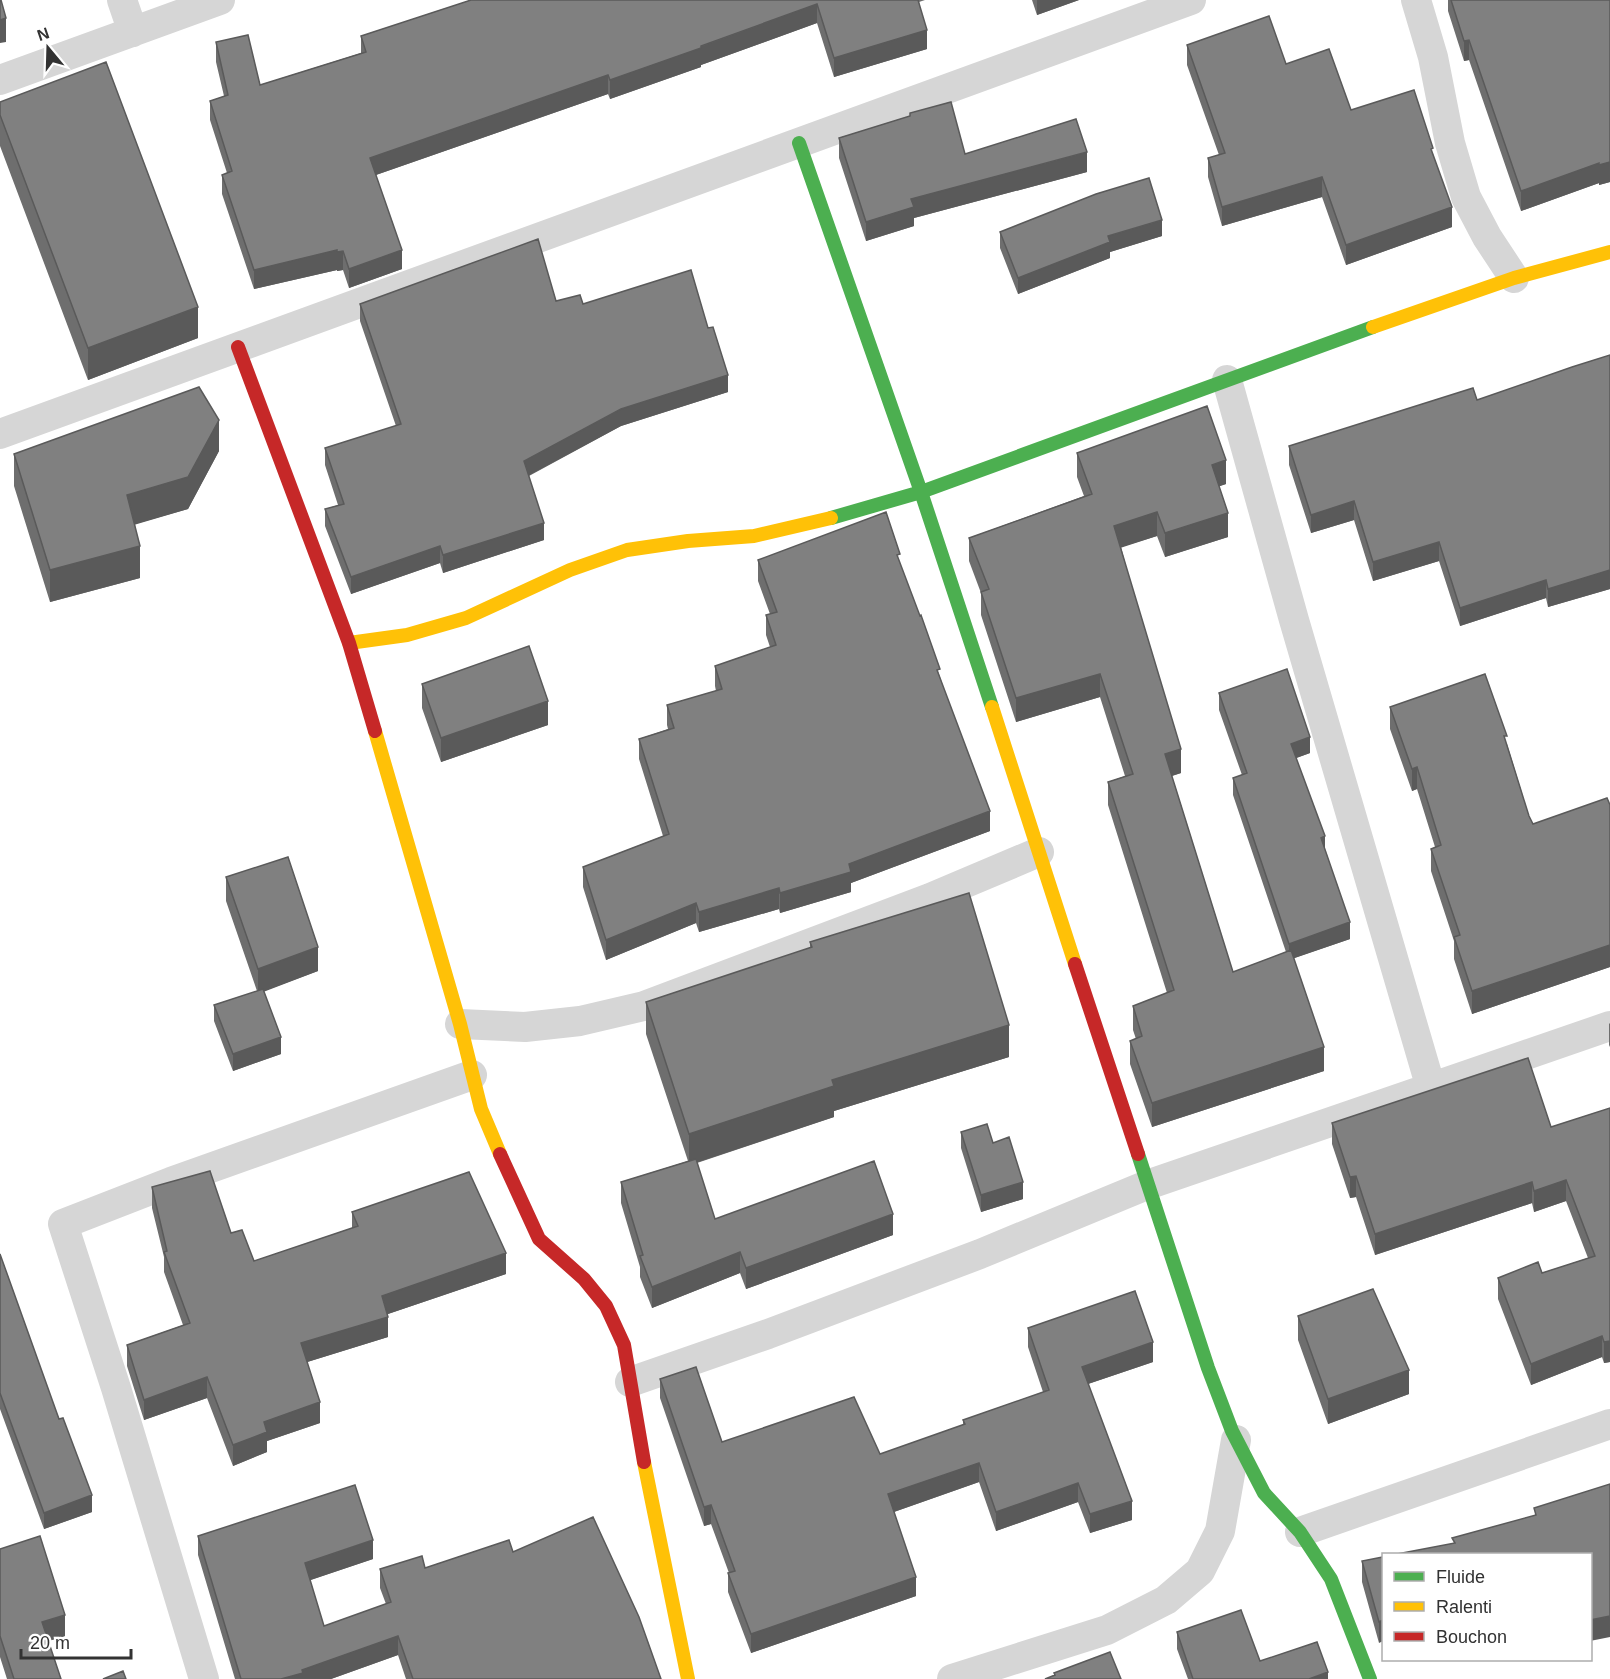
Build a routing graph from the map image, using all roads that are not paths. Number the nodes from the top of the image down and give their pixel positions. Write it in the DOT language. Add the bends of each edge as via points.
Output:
graph roads {
  1 [pos="122,0"];
  2 [pos="220,0"];
  3 [pos="1191,0"];
  4 [pos="1416,0"];
  5 [pos="133,32"];
  6 [pos="0,80"];
  7 [pos="799,143"];
  8 [pos="1610,252"];
  9 [pos="1514,278"];
  10 [pos="238,347"];
  11 [pos="1227,380"];
  12 [pos="0,434"];
  13 [pos="921,492"];
  14 [pos="349,643"];
  15 [pos="1039,852"];
  16 [pos="460,1024"];
  17 [pos="1610,1026"];
  18 [pos="472,1075"];
  19 [pos="1431,1088"];
  20 [pos="1148,1185"];
  21 [pos="630,1382"];
  22 [pos="1610,1424"];
  23 [pos="1236,1440"];
  24 [pos="1300,1532"];
  25 [pos="204,1679"];
  26 [pos="688,1679"];
  27 [pos="952,1679"];
  28 [pos="1370,1679"];
  1 -- 5 [label="street"];
  2 -- 5 [label="street"];
  3 -- 7 [label="street"];
  4 -- 9 [label="street" via="1466,197"];
  5 -- 6 [label="street"];
  7 -- 10 [label="street"];
  7 -- 13 [label="street"];
  8 -- 9 [label="street"];
  9 -- 11 [label="street"];
  10 -- 12 [label="street"];
  10 -- 14 [label="street"];
  11 -- 13 [label="street"];
  11 -- 19 [label="street"];
  13 -- 14 [label="street" via="754,536 627,550 570,570 466,618 407,635"];
  13 -- 15 [label="street"];
  14 -- 16 [label="street"];
  15 -- 16 [label="street" via="930,898 644,1006 580,1021 525,1028"];
  15 -- 20 [label="street"];
  16 -- 18 [label="street"];
  17 -- 19 [label="street"];
  18 -- 21 [label="street" via="481,1109 539,1239 584,1279 606,1306 624,1345"];
  18 -- 25 [label="street" via="63,1224"];
  19 -- 20 [label="street"];
  20 -- 21 [label="street" via="980,1254"];
  20 -- 23 [label="street"];
  21 -- 26 [label="street"];
  22 -- 24 [label="street"];
  23 -- 24 [label="street" via="1264,1493"];
  23 -- 27 [label="street" via="1220,1531 1200,1571 1166,1600 1107,1630"];
  24 -- 28 [label="street" via="1331,1579"];
}
